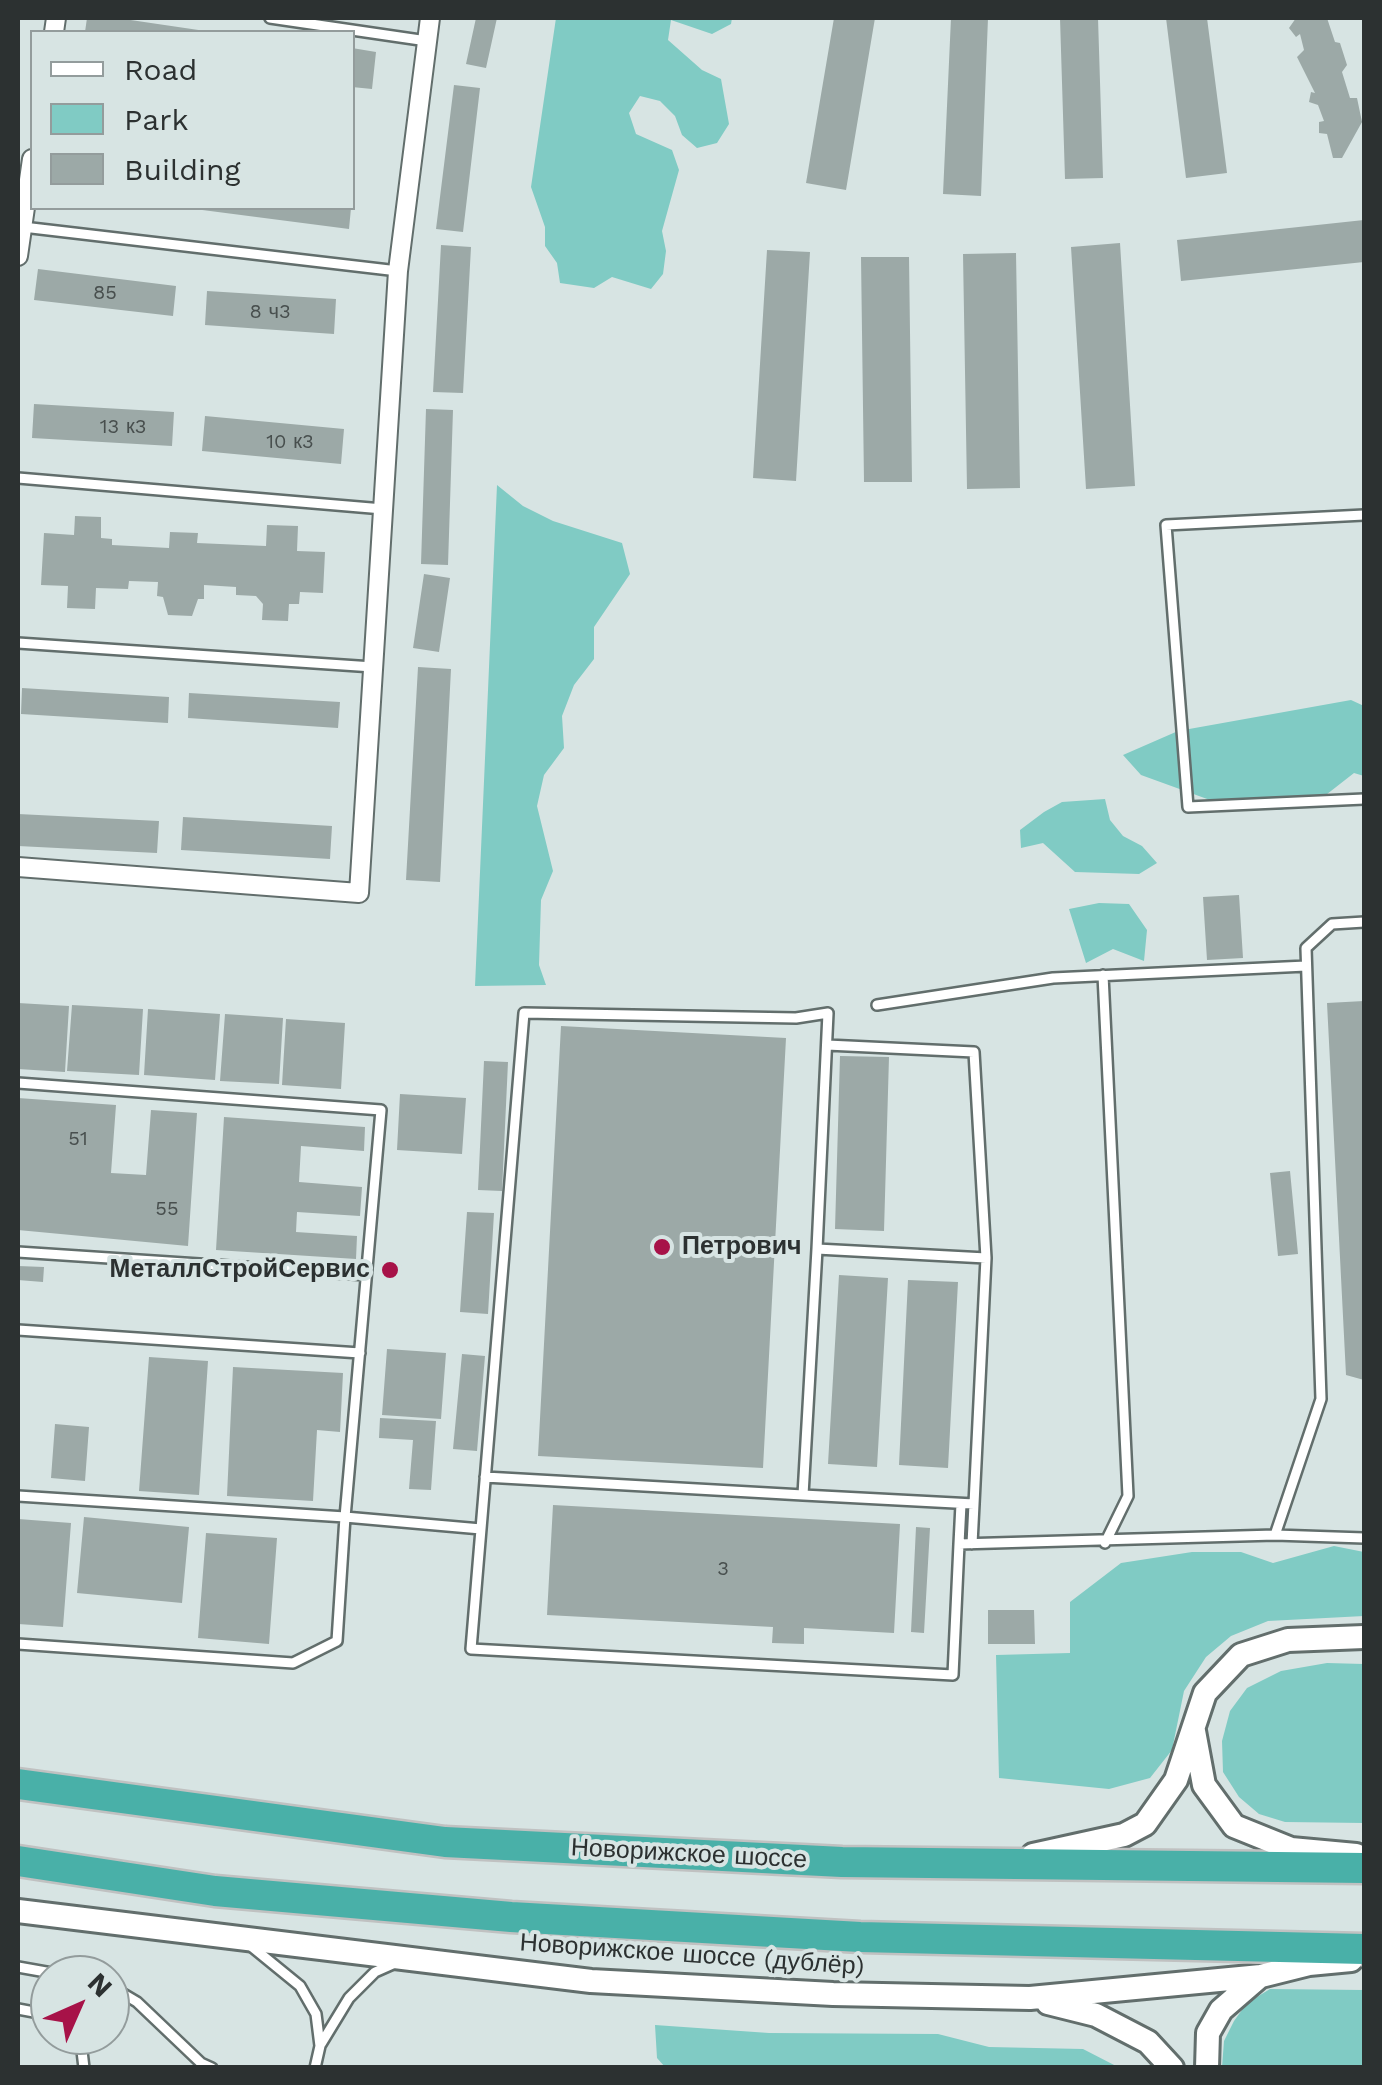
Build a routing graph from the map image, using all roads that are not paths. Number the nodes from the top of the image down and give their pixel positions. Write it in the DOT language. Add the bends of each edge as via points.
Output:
graph roads {
  1 [pos="270,18"];
  2 [pos="430,18"];
  3 [pos="352,30"];
  4 [pos="355,30"];
  5 [pos="427,41"];
  6 [pos="30,171"];
  7 [pos="21,227"];
  8 [pos="18,256"];
  9 [pos="398,271"];
  10 [pos="18,478"];
  11 [pos="384,508"];
  12 [pos="1364,515"];
  13 [pos="18,643"];
  14 [pos="374,667"];
  15 [pos="1364,799"];
  16 [pos="18,868"];
  17 [pos="1364,922"];
  18 [pos="1306,966"];
  19 [pos="1103,976"];
  20 [pos="877,1005"];
  21 [pos="827,1045"];
  22 [pos="18,1084"];
  23 [pos="817,1249"];
  24 [pos="18,1252"];
  25 [pos="986,1258"];
  26 [pos="366,1275"];
  27 [pos="18,1330"];
  28 [pos="360,1353"];
  29 [pos="485,1477"];
  30 [pos="803,1495"];
  31 [pos="18,1496"];
  32 [pos="961,1504"];
  33 [pos="974,1504"];
  34 [pos="345,1517"];
  35 [pos="481,1528"];
  36 [pos="1275,1535"];
  37 [pos="1364,1538"];
  38 [pos="1105,1542"];
  39 [pos="959,1544"];
  40 [pos="972,1544"];
  41 [pos="1364,1637"];
  42 [pos="18,1644"];
  43 [pos="1194,1724"];
  44 [pos="18,1784"];
  45 [pos="1364,1856"];
  46 [pos="18,1861"];
  47 [pos="1000,1862"];
  48 [pos="1364,1868"];
  49 [pos="18,1911"];
  50 [pos="244,1942"];
  51 [pos="1364,1949"];
  52 [pos="407,1958"];
  53 [pos="1364,1959"];
  54 [pos="1261,1976"];
  55 [pos="130,1998"];
  56 [pos="1030,1998"];
  57 [pos="320,2046"];
  58 [pos="212,2068"];
  59 [pos="315,2068"];
  60 [pos="1172,2068"];
  61 [pos="1207,2068"];
  1 -- 3 [label="lane"];
  2 -- 5 [label="street"];
  4 -- 5 [label="lane"];
  5 -- 9 [label="street"];
  6 -- 7 [label="street"];
  7 -- 8 [label="street"];
  7 -- 9 [label="lane"];
  9 -- 11 [label="street"];
  10 -- 11 [label="lane"];
  11 -- 14 [label="street"];
  12 -- 15 [label="lane" via="1166,526 1188,807"];
  13 -- 14 [label="lane"];
  14 -- 16 [label="street" via="359,893"];
  17 -- 18 [label="lane" via="1332,924 1306,948"];
  18 -- 19 [label="lane"];
  18 -- 36 [label="lane" via="1321,1398"];
  19 -- 20 [label="lane"];
  19 -- 38 [label="lane" via="1128,1496"];
  21 -- 23 [label="lane"];
  21 -- 25 [label="lane" via="974,1052"];
  21 -- 29 [label="lane" via="828,1013 524,1013"];
  22 -- 26 [label="lane" via="380,1110"];
  23 -- 25 [label="lane"];
  23 -- 30 [label="lane"];
  24 -- 26 [label="lane"];
  25 -- 33 [label="lane"];
  26 -- 28 [label="lane"];
  27 -- 28 [label="lane"];
  28 -- 34 [label="lane"];
  29 -- 30 [label="lane"];
  29 -- 35 [label="lane"];
  30 -- 32 [label="lane"];
  31 -- 34 [label="lane"];
  32 -- 33 [label="lane"];
  32 -- 39 [label="lane"];
  33 -- 40 [label="lane"];
  34 -- 35 [label="lane"];
  34 -- 42 [label="lane" via="337,1641 294,1662"];
  35 -- 39 [label="lane" via="471,1649 953,1675"];
  36 -- 37 [label="lane"];
  36 -- 38 [label="lane"];
  38 -- 40 [label="lane"];
  39 -- 40 [label="lane"];
  41 -- 43 [label="street" via="1288,1640 1242,1655 1204,1692"];
  43 -- 45 [label="street" via="1204,1785 1234,1826 1290,1849"];
  43 -- 47 [label="street" via="1176,1780 1145,1824 1108,1840"];
  44 -- 47 [label="highway, Новорижское шоссе" via="445,1842 842,1862"];
  46 -- 51 [label="highway" via="215,1892 564,1921 860,1937"];
  47 -- 48 [label="highway, Новорижское шоссе"];
  49 -- 50 [label="street, Новорижское шоссе (дублёр)"];
  50 -- 52 [label="street, Новорижское шоссе (дублёр)"];
  50 -- 57 [label="lane" via="300,1986 316,2014"];
  52 -- 56 [label="street, Новорижское шоссе (дублёр)" via="610,1982"];
  52 -- 57 [label="lane" via="376,1972 349,1998"];
  53 -- 54 [label="street, Новорижское шоссе (дублёр)"];
  54 -- 56 [label="street, Новорижское шоссе (дублёр)"];
  54 -- 61 [label="street" via="1221,2010 1208,2033"];
  55 -- 58 [label="lane"];
  56 -- 60 [label="street" via="1096,2015 1148,2042"];
  57 -- 59 [label="lane"];
}
